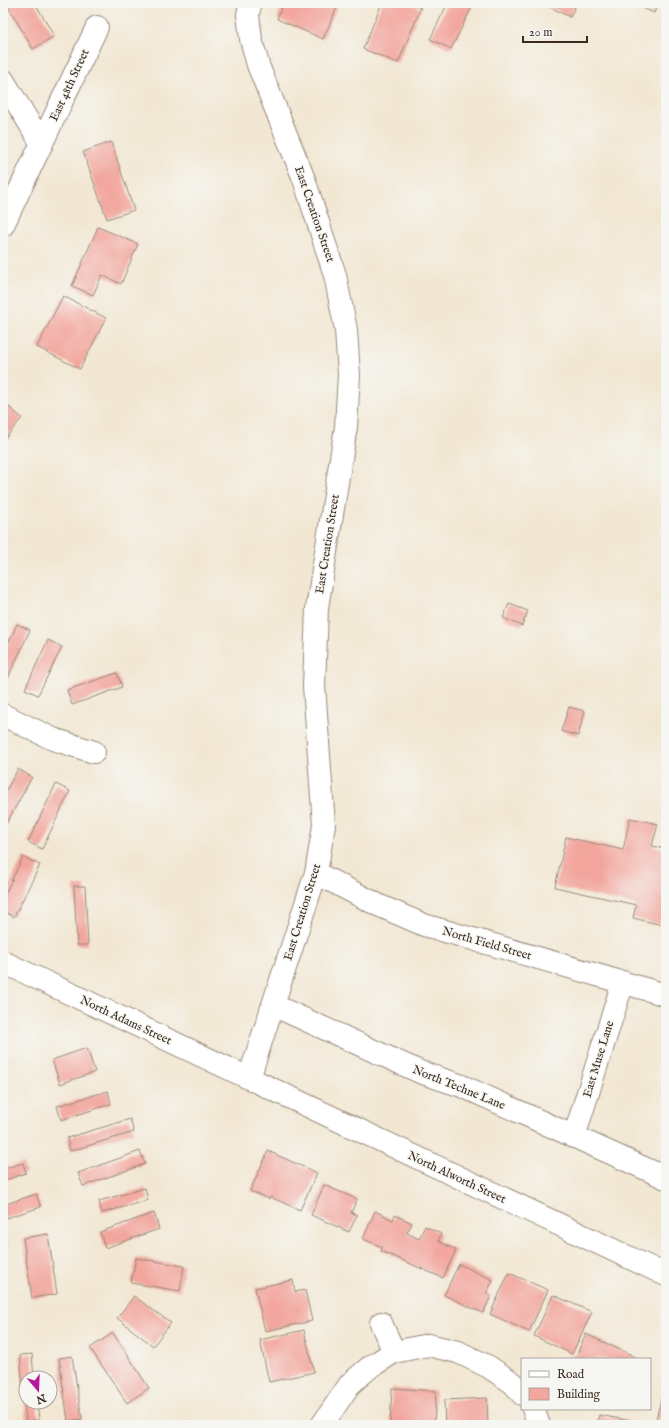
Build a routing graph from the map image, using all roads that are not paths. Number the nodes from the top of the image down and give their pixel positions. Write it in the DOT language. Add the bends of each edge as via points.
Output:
graph roads {
  1 [pos="249,9"];
  2 [pos="97,27"];
  3 [pos="3,80"];
  4 [pos="42,144"];
  5 [pos="3,225"];
  6 [pos="3,715"];
  7 [pos="94,752"];
  8 [pos="316,873"];
  9 [pos="3,962"];
  10 [pos="623,982"];
  11 [pos="666,995"];
  12 [pos="273,1005"];
  13 [pos="249,1078"];
  14 [pos="574,1137"];
  15 [pos="666,1178"];
  16 [pos="666,1275"];
  17 [pos="381,1323"];
  18 [pos="394,1352"];
  19 [pos="521,1393"];
  20 [pos="533,1410"];
  21 [pos="322,1425"];
  22 [pos="539,1425"];
  1 -- 8 [label="street, East Creation Street" via="251,39 258,65 304,179 335,275 346,330 349,375 346,427 317,608 314,686 324,825"];
  2 -- 4 [label="street, East 48th Street"];
  3 -- 4 [label="street, East 48th Street"];
  4 -- 5 [label="street, East 48th Street"];
  6 -- 7 [label="street" via="53,739"];
  8 -- 10 [label="street, North Field Street" via="424,925"];
  8 -- 12 [label="street, East Creation Street"];
  9 -- 13 [label="street, North Adams Street"];
  10 -- 11 [label="street, North Field Street"];
  10 -- 14 [label="street, East Muse Lane"];
  12 -- 13 [label="street, East Creation Street"];
  12 -- 14 [label="street, North Techne Lane" via="420,1072 462,1086"];
  13 -- 16 [label="street, North Alworth Street"];
  14 -- 15 [label="street, North Techne Lane"];
  17 -- 18 [label="street"];
  18 -- 19 [label="street" via="428,1345 458,1352 489,1367 513,1383"];
  18 -- 21 [label="street" via="350,1384"];
  20 -- 22 [label="street"];
}
